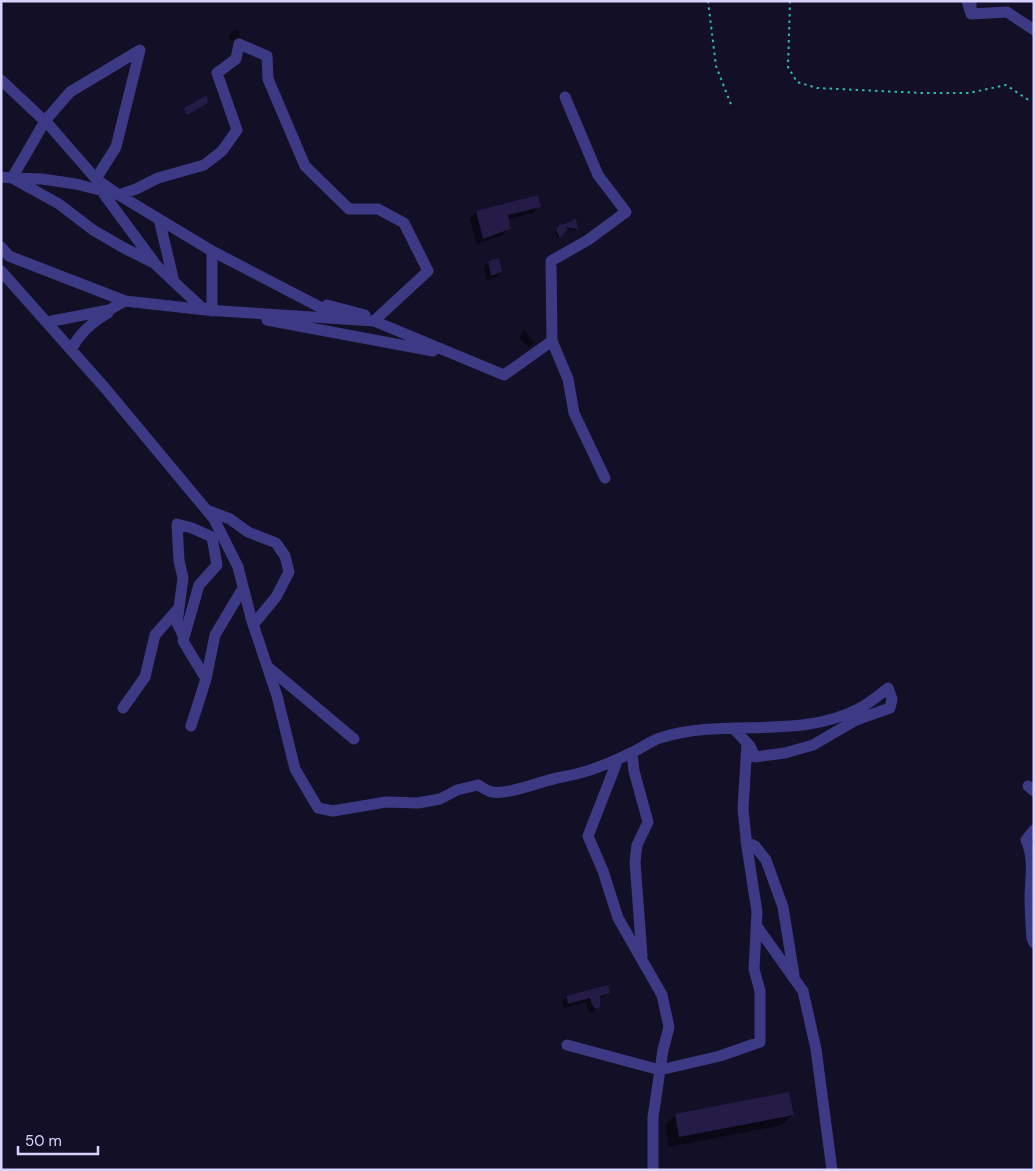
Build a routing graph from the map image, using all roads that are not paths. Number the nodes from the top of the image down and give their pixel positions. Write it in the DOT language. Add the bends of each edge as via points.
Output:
graph roads {
  1 [pos="969,1"];
  2 [pos="1034,30"];
  3 [pos="1,80"];
  4 [pos="565,98"];
  5 [pos="45,121"];
  6 [pos="99,174"];
  7 [pos="7,177"];
  8 [pos="100,189"];
  9 [pos="119,195"];
  10 [pos="159,219"];
  11 [pos="1,247"];
  12 [pos="212,250"];
  13 [pos="154,263"];
  14 [pos="1,271"];
  15 [pos="174,282"];
  16 [pos="305,299"];
  17 [pos="120,304"];
  18 [pos="214,311"];
  19 [pos="344,319"];
  20 [pos="375,320"];
  21 [pos="47,322"];
  22 [pos="552,341"];
  23 [pos="71,350"];
  24 [pos="457,355"];
  25 [pos="604,478"];
  26 [pos="207,511"];
  27 [pos="243,588"];
  28 [pos="178,609"];
  29 [pos="253,624"];
  30 [pos="184,637"];
  31 [pos="267,666"];
  32 [pos="206,679"];
  33 [pos="123,708"];
  34 [pos="191,726"];
  35 [pos="734,729"];
  36 [pos="354,739"];
  37 [pos="748,743"];
  38 [pos="632,752"];
  39 [pos="618,759"];
  40 [pos="1034,830"];
  41 [pos="746,842"];
  42 [pos="756,925"];
  43 [pos="1034,943"];
  44 [pos="643,960"];
  45 [pos="795,980"];
  46 [pos="567,1045"];
  47 [pos="660,1070"];
  48 [pos="653,1170"];
  49 [pos="832,1170"];
  1 -- 2 [label="street" via="972,14 1007,12"];
  3 -- 5 [label="street"];
  4 -- 22 [label="street" via="598,176 626,212 588,240 551,261"];
  5 -- 6 [label="street" via="70,92 140,50 116,147"];
  5 -- 7 [label="street"];
  5 -- 9 [label="street" via="96,180"];
  7 -- 8 [label="street"];
  7 -- 13 [label="street" via="59,204 94,230"];
  8 -- 9 [label="street"];
  8 -- 13 [label="street"];
  9 -- 10 [label="street"];
  9 -- 20 [label="street" via="158,178 204,165 222,151 237,130 217,73 236,59 239,44 267,56 268,79 304,166 349,209 378,209 404,223 428,271"];
  10 -- 12 [label="street"];
  10 -- 15 [label="street"];
  11 -- 17 [label="street" via="9,256"];
  12 -- 16 [label="street"];
  12 -- 18 [label="street"];
  13 -- 15 [label="street"];
  14 -- 21 [label="street"];
  15 -- 18 [label="street" via="201,307"];
  16 -- 19 [label="street"];
  16 -- 20 [label="street"];
  17 -- 18 [label="street"];
  17 -- 21 [label="street" via="109,310"];
  17 -- 23 [label="street" via="95,321 76,339"];
  18 -- 19 [label="street"];
  18 -- 24 [label="street"];
  19 -- 20 [label="street"];
  20 -- 24 [label="street"];
  21 -- 23 [label="street"];
  22 -- 24 [label="street" via="504,375"];
  22 -- 25 [label="street" via="568,379 574,413"];
  23 -- 26 [label="street"];
  26 -- 27 [label="street" via="238,567"];
  26 -- 29 [label="street" via="276,543 285,556 288,572 276,597"];
  27 -- 29 [label="street"];
  27 -- 32 [label="street" via="215,635"];
  28 -- 30 [label="street" via="177,623"];
  28 -- 30 [label="street" via="183,578 177,524 212,537 217,565 199,585"];
  28 -- 33 [label="street" via="155,635 145,677"];
  29 -- 31 [label="street"];
  30 -- 32 [label="street" via="183,641"];
  31 -- 36 [label="street"];
  31 -- 39 [label="street" via="295,769 318,808 333,811 386,802 418,803 478,785 491,792 510,790 582,773"];
  32 -- 34 [label="street"];
  35 -- 37 [label="street"];
  35 -- 37 [label="street" via="816,723 861,708 888,688 892,699 890,708 856,720 813,745 755,757"];
  35 -- 38 [label="street" via="659,738"];
  37 -- 41 [label="street" via="743,809"];
  38 -- 39 [label="street"];
  38 -- 44 [label="street" via="648,822 637,845 635,862"];
  39 -- 44 [label="street" via="588,836 618,918"];
  40 -- 43 [label="street" via="1026,840 1032,866 1030,896"];
  41 -- 42 [label="street" via="757,912"];
  41 -- 45 [label="street" via="756,846 766,860 783,907"];
  42 -- 45 [label="street"];
  42 -- 47 [label="street" via="754,969 760,991 760,1042 720,1056"];
  44 -- 47 [label="street" via="662,995 669,1027"];
  45 -- 49 [label="street" via="803,991 816,1049"];
  46 -- 47 [label="street"];
  47 -- 48 [label="street" via="653,1117"];
}
